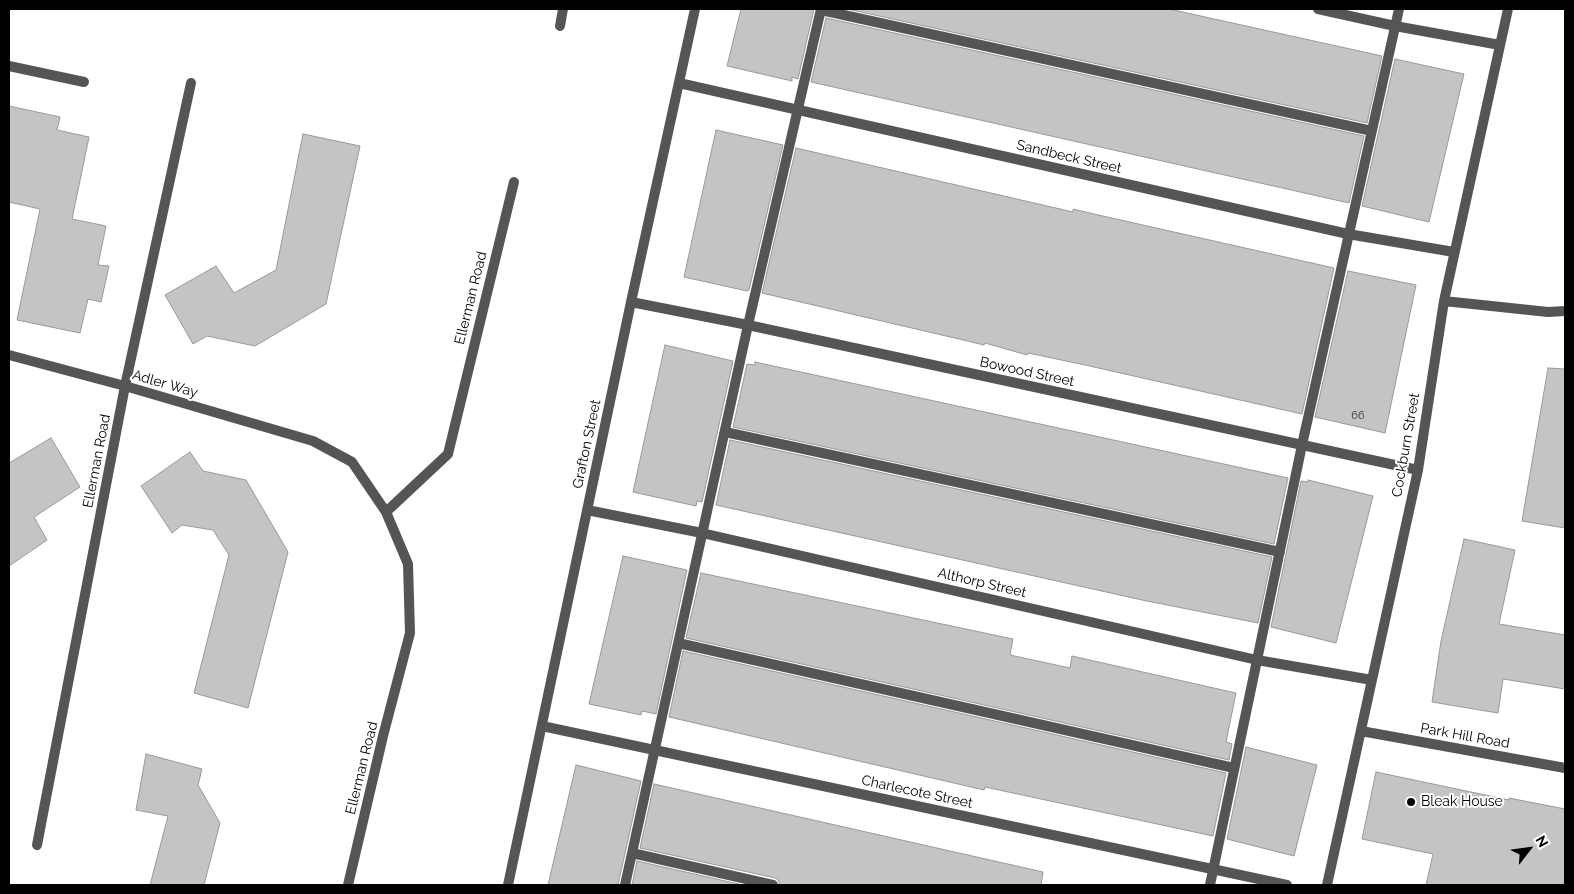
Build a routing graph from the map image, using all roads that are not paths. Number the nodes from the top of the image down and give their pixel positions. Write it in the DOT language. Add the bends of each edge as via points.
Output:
graph roads {
  1 [pos="563,9"];
  2 [pos="695,9"];
  3 [pos="821,9"];
  4 [pos="1318,9"];
  5 [pos="1399,9"];
  6 [pos="1508,9"];
  7 [pos="560,26"];
  8 [pos="1395,26"];
  9 [pos="1500,44"];
  10 [pos="9,66"];
  11 [pos="84,82"];
  12 [pos="191,83"];
  13 [pos="679,83"];
  14 [pos="799,110"];
  15 [pos="1372,131"];
  16 [pos="514,182"];
  17 [pos="1348,234"];
  18 [pos="1454,252"];
  19 [pos="1444,301"];
  20 [pos="631,302"];
  21 [pos="1565,311"];
  22 [pos="748,326"];
  23 [pos="9,355"];
  24 [pos="125,386"];
  25 [pos="725,432"];
  26 [pos="313,441"];
  27 [pos="1302,445"];
  28 [pos="1418,470"];
  29 [pos="587,510"];
  30 [pos="386,512"];
  31 [pos="702,534"];
  32 [pos="1280,552"];
  33 [pos="678,643"];
  34 [pos="1257,660"];
  35 [pos="1372,680"];
  36 [pos="542,726"];
  37 [pos="1361,731"];
  38 [pos="654,750"];
  39 [pos="1234,768"];
  40 [pos="1565,768"];
  41 [pos="37,845"];
  42 [pos="632,853"];
  43 [pos="1213,869"];
  44 [pos="348,885"];
  45 [pos="508,885"];
  46 [pos="625,885"];
  47 [pos="773,885"];
  48 [pos="1210,885"];
  49 [pos="1287,885"];
  50 [pos="1327,885"];
  1 -- 7 [label="street"];
  2 -- 13 [label="street, Grafton Street"];
  3 -- 14 [label="street"];
  3 -- 15 [label="street"];
  4 -- 8 [label="street"];
  5 -- 8 [label="street"];
  6 -- 9 [label="street, Cockburn Street"];
  8 -- 9 [label="street"];
  8 -- 15 [label="street"];
  9 -- 18 [label="street, Cockburn Street"];
  10 -- 11 [label="street"];
  12 -- 24 [label="street, Ellerman Road"];
  13 -- 14 [label="street, Sandbeck Street"];
  13 -- 20 [label="street, Grafton Street"];
  14 -- 17 [label="street, Sandbeck Street"];
  14 -- 22 [label="street"];
  15 -- 17 [label="street"];
  16 -- 30 [label="street, Ellerman Road" via="448,454"];
  17 -- 18 [label="street, Sandbeck Street"];
  17 -- 27 [label="street"];
  18 -- 19 [label="street, Cockburn Street"];
  19 -- 21 [label="street"];
  19 -- 28 [label="street, Cockburn Street"];
  20 -- 22 [label="street, Bowood Street"];
  20 -- 29 [label="street, Grafton Street"];
  22 -- 25 [label="street"];
  22 -- 27 [label="street, Bowood Street"];
  23 -- 24 [label="street, Adler Way"];
  24 -- 26 [label="street, Adler Way"];
  24 -- 41 [label="street, Ellerman Road"];
  25 -- 31 [label="street"];
  25 -- 32 [label="street"];
  26 -- 30 [label="street, Ellerman Road" via="352,462"];
  27 -- 28 [label="street, Bowood Street"];
  27 -- 32 [label="street"];
  28 -- 35 [label="street, Cockburn Street"];
  29 -- 31 [label="street, Althorp Street"];
  29 -- 36 [label="street, Grafton Street"];
  30 -- 44 [label="street, Ellerman Road" via="408,564 410,633"];
  31 -- 33 [label="street"];
  31 -- 34 [label="street, Althorp Street"];
  32 -- 34 [label="street"];
  33 -- 38 [label="street"];
  33 -- 39 [label="street"];
  34 -- 35 [label="street, Althorp Street"];
  34 -- 39 [label="street"];
  35 -- 37 [label="street, Cockburn Street"];
  36 -- 38 [label="street, Charlecote Street"];
  36 -- 45 [label="street, Grafton Street"];
  37 -- 40 [label="street, Park Hill Road"];
  37 -- 50 [label="street, Cockburn Street"];
  38 -- 42 [label="street"];
  38 -- 43 [label="street, Charlecote Street"];
  39 -- 43 [label="street"];
  42 -- 46 [label="street"];
  42 -- 47 [label="street"];
  43 -- 48 [label="street"];
  43 -- 49 [label="street, Charlecote Street"];
}
